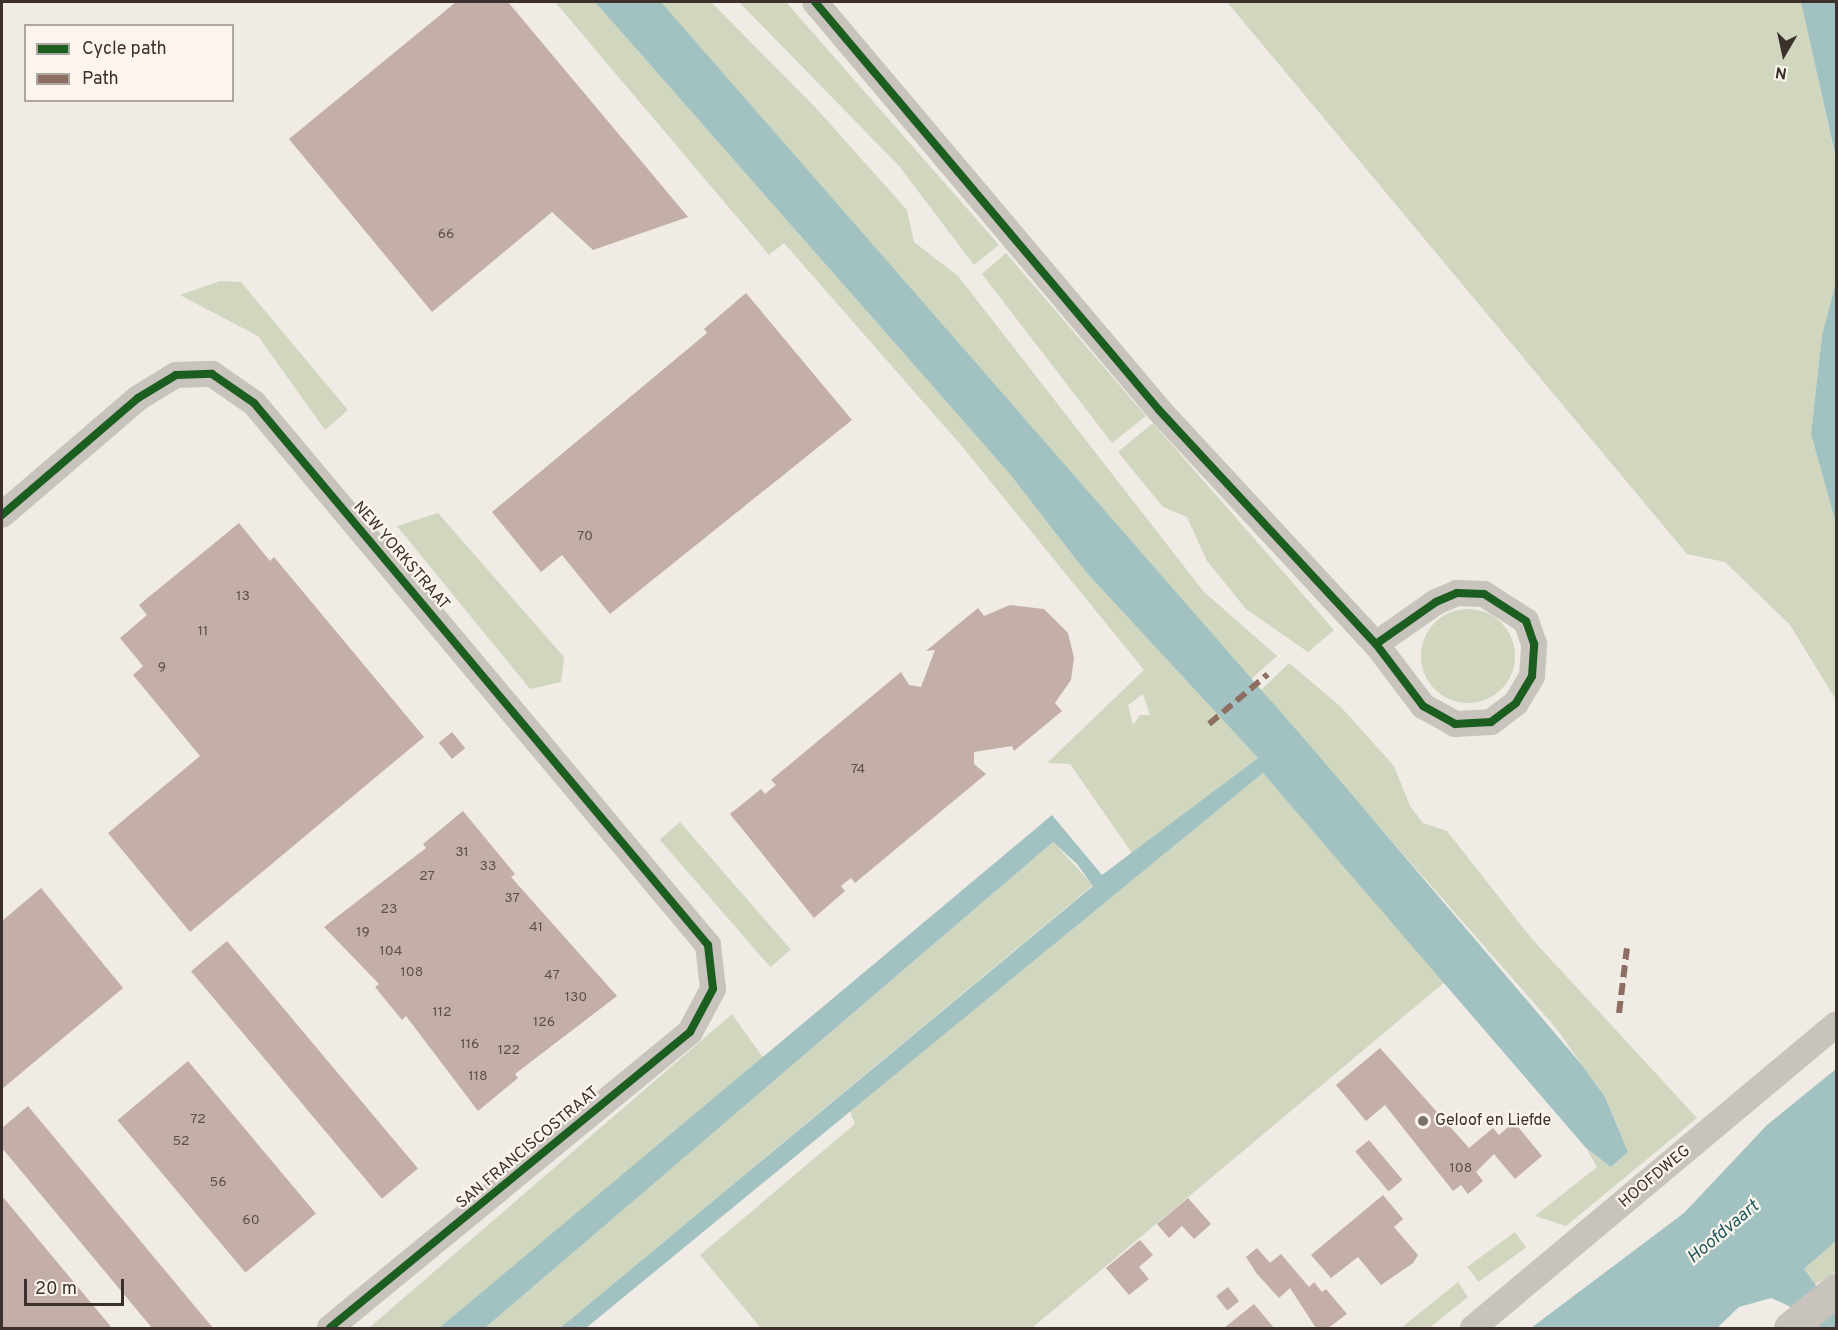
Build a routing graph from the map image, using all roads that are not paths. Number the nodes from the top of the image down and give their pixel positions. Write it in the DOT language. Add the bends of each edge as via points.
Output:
graph roads {
  1 [pos="815,2"];
  2 [pos="2,515"];
  3 [pos="1376,644"];
  4 [pos="714,971"];
  5 [pos="1836,1025"];
  6 [pos="1836,1290"];
  7 [pos="330,1329"];
  8 [pos="1473,1329"];
  9 [pos="1790,1329"];
  1 -- 3 [label="street" via="1159,410"];
  2 -- 4 [label="street, NEW YORKSTRAAT" via="138,398 176,375 212,374 254,403 531,727 700,931"];
  3 -- 3 [label="street" via="1423,706 1455,724 1491,722 1516,703 1532,676 1534,644 1526,621 1485,594 1457,593 1436,602"];
  4 -- 7 [label="street, SAN FRANCISCOSTRAAT" via="708,1004 690,1032"];
  5 -- 8 [label="street, HOOFDWEG"];
  6 -- 9 [label="street"];
}
